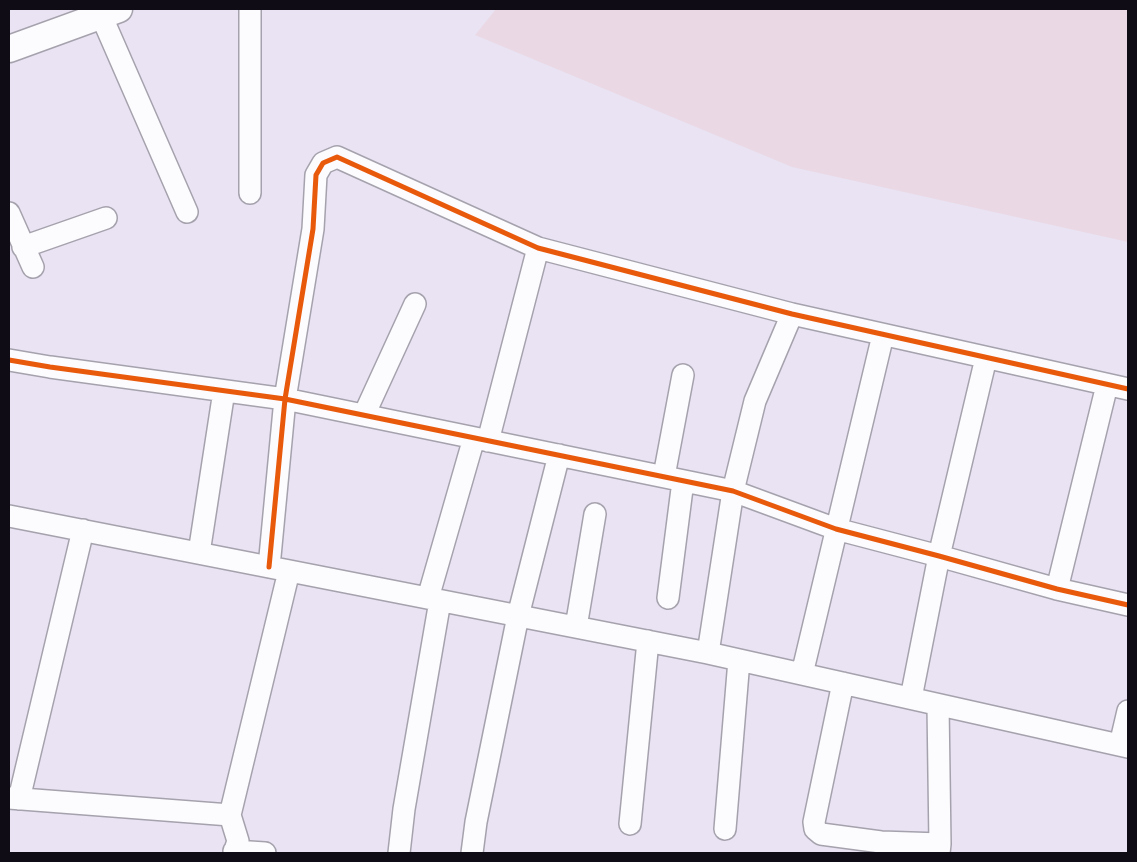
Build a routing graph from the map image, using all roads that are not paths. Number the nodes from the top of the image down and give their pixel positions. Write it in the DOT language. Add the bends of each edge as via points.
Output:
graph roads {
  1 [pos="250,9"];
  2 [pos="110,12"];
  3 [pos="9,49"];
  4 [pos="250,193"];
  5 [pos="187,212"];
  6 [pos="9,214"];
  7 [pos="106,218"];
  8 [pos="23,247"];
  9 [pos="538,248"];
  10 [pos="33,267"];
  11 [pos="415,304"];
  12 [pos="792,314"];
  13 [pos="883,334"];
  14 [pos="986,358"];
  15 [pos="9,360"];
  16 [pos="683,375"];
  17 [pos="1107,385"];
  18 [pos="1128,390"];
  19 [pos="224,391"];
  20 [pos="285,399"];
  21 [pos="364,415"];
  22 [pos="481,439"];
  23 [pos="559,455"];
  24 [pos="674,478"];
  25 [pos="733,490"];
  26 [pos="595,514"];
  27 [pos="9,516"];
  28 [pos="836,529"];
  29 [pos="83,530"];
  30 [pos="199,553"];
  31 [pos="939,556"];
  32 [pos="279,569"];
  33 [pos="1057,589"];
  34 [pos="668,598"];
  35 [pos="434,600"];
  36 [pos="1128,606"];
  37 [pos="518,616"];
  38 [pos="576,627"];
  39 [pos="648,642"];
  40 [pos="708,653"];
  41 [pos="739,660"];
  42 [pos="802,674"];
  43 [pos="843,683"];
  44 [pos="911,698"];
  45 [pos="938,705"];
  46 [pos="1128,711"];
  47 [pos="1124,746"];
  48 [pos="14,798"];
  49 [pos="230,815"];
  50 [pos="630,824"];
  51 [pos="725,829"];
  52 [pos="939,849"];
  53 [pos="234,852"];
  54 [pos="265,853"];
  55 [pos="400,853"];
  56 [pos="472,853"];
  1 -- 4 [label="street"];
  2 -- 3 [label="street"];
  2 -- 5 [label="street"];
  6 -- 8 [label="street"];
  7 -- 8 [label="street"];
  8 -- 10 [label="street"];
  9 -- 12 [label="street"];
  9 -- 20 [label="street" via="337,158 323,163 316,175 313,229"];
  9 -- 22 [label="street"];
  11 -- 21 [label="street"];
  12 -- 13 [label="street"];
  12 -- 25 [label="street" via="755,401"];
  13 -- 14 [label="street"];
  13 -- 28 [label="street"];
  14 -- 17 [label="street"];
  14 -- 31 [label="street"];
  15 -- 19 [label="street"];
  16 -- 24 [label="street"];
  17 -- 18 [label="street"];
  17 -- 33 [label="street"];
  19 -- 20 [label="street"];
  19 -- 30 [label="street"];
  20 -- 21 [label="street"];
  20 -- 32 [label="street"];
  21 -- 22 [label="street"];
  22 -- 23 [label="street"];
  22 -- 35 [label="street"];
  23 -- 24 [label="street"];
  23 -- 37 [label="street"];
  24 -- 25 [label="street"];
  24 -- 34 [label="street"];
  25 -- 28 [label="street"];
  25 -- 40 [label="street"];
  26 -- 38 [label="street"];
  27 -- 29 [label="street"];
  28 -- 31 [label="street"];
  28 -- 42 [label="street"];
  29 -- 30 [label="street"];
  29 -- 48 [label="street"];
  30 -- 32 [label="street"];
  31 -- 33 [label="street"];
  31 -- 44 [label="street"];
  32 -- 35 [label="street"];
  32 -- 49 [label="street"];
  33 -- 36 [label="street"];
  35 -- 37 [label="street"];
  35 -- 55 [label="street"];
  37 -- 38 [label="street"];
  37 -- 56 [label="street"];
  38 -- 39 [label="street"];
  39 -- 40 [label="street"];
  39 -- 50 [label="street"];
  40 -- 41 [label="street"];
  41 -- 42 [label="street"];
  41 -- 51 [label="street"];
  42 -- 43 [label="street"];
  43 -- 44 [label="street"];
  43 -- 52 [label="street" via="815,829 821,834"];
  44 -- 45 [label="street"];
  45 -- 47 [label="street"];
  45 -- 52 [label="street"];
  46 -- 47 [label="street"];
  48 -- 49 [label="street"];
  49 -- 53 [label="street" via="238,841"];
  53 -- 54 [label="street"];
}
